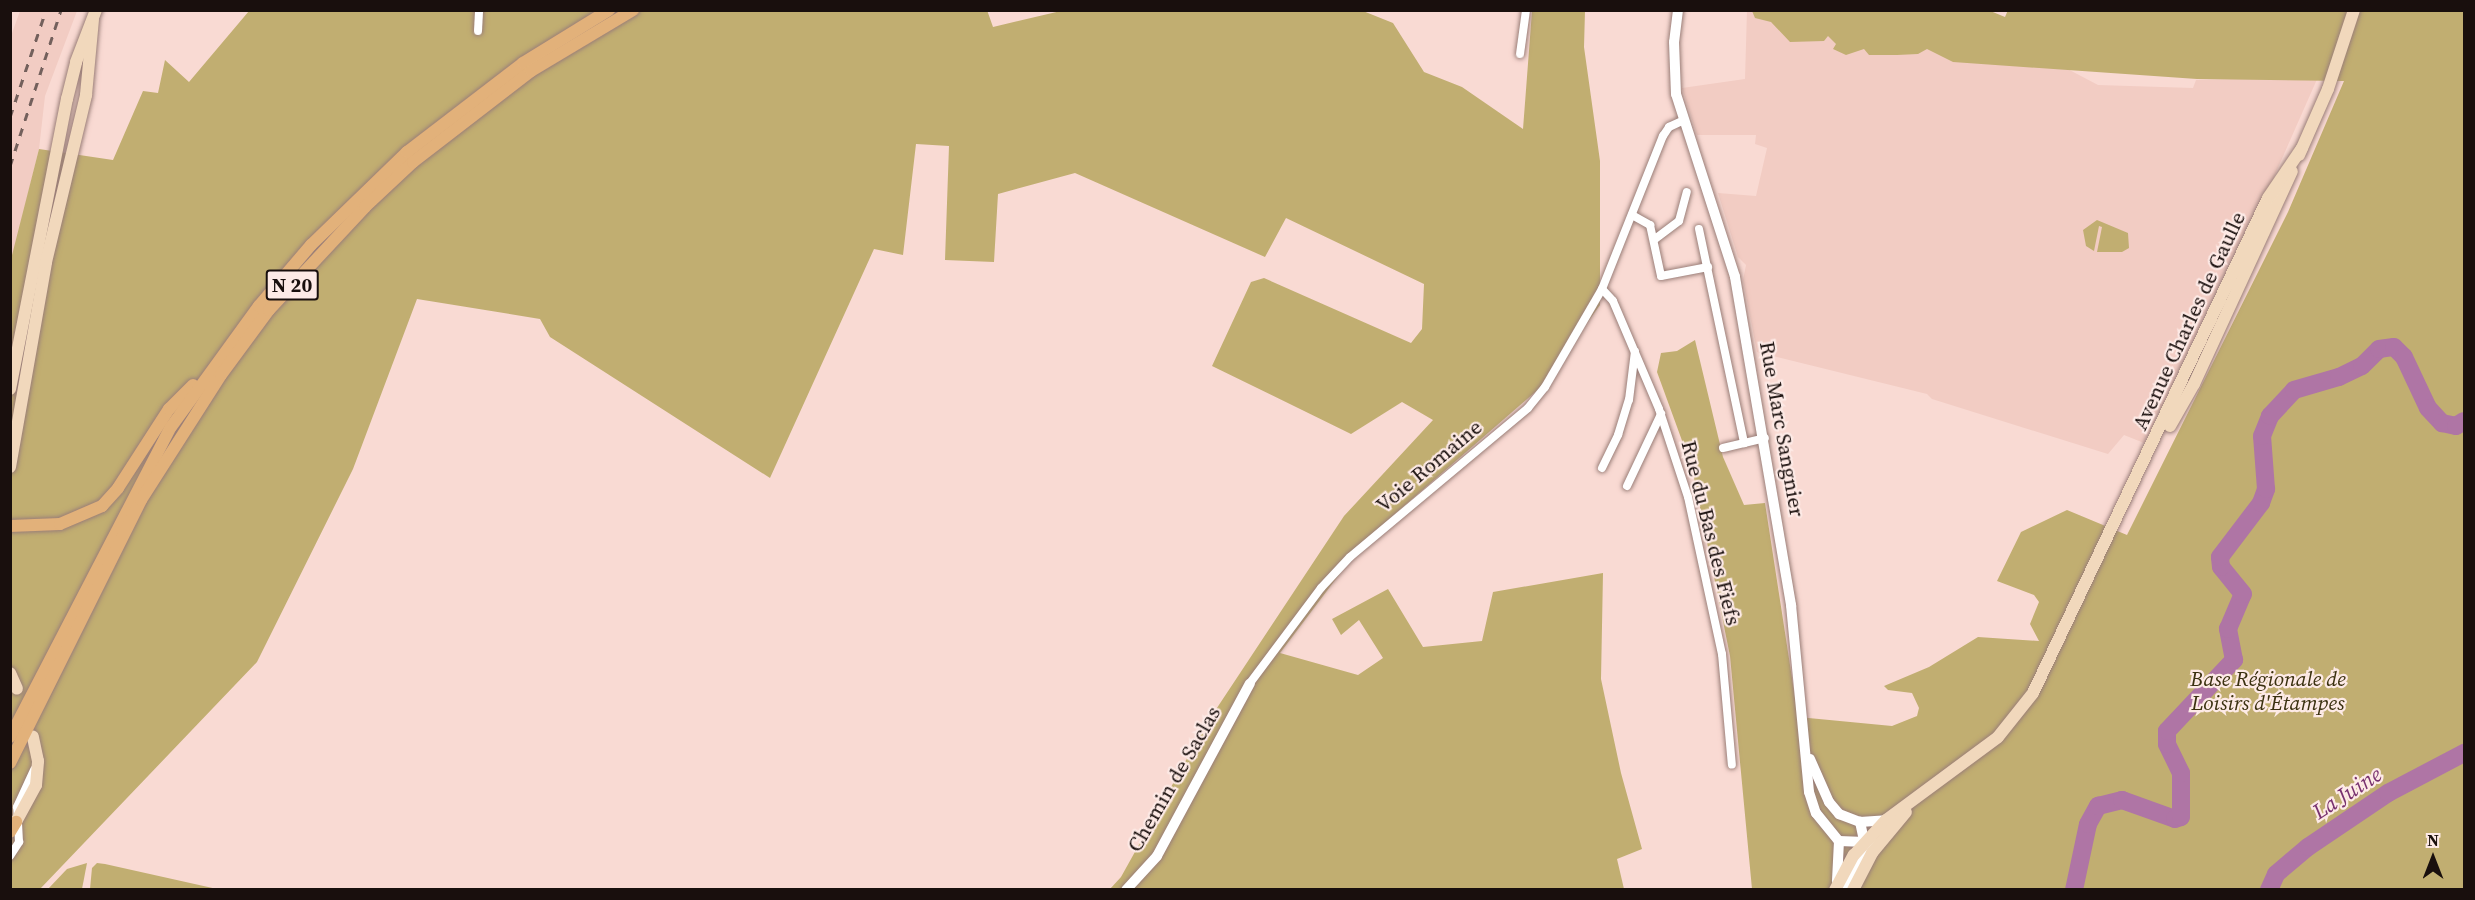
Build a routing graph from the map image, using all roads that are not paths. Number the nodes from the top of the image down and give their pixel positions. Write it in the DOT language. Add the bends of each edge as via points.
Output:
graph roads {
  1 [pos="479,10"];
  2 [pos="609,10"];
  3 [pos="633,10"];
  4 [pos="1526,10"];
  5 [pos="1678,10"];
  6 [pos="2354,10"];
  7 [pos="94,15"];
  8 [pos="478,30"];
  9 [pos="1520,54"];
  10 [pos="76,63"];
  11 [pos="89,64"];
  12 [pos="1682,121"];
  13 [pos="1687,192"];
  14 [pos="1632,215"];
  15 [pos="1699,229"];
  16 [pos="1655,239"];
  17 [pos="1708,267"];
  18 [pos="1602,289"];
  19 [pos="1635,351"];
  20 [pos="214,366"];
  21 [pos="10,389"];
  22 [pos="1661,414"];
  23 [pos="1765,438"];
  24 [pos="1744,443"];
  25 [pos="1723,448"];
  26 [pos="10,467"];
  27 [pos="1602,468"];
  28 [pos="1627,486"];
  29 [pos="10,526"];
  30 [pos="10,673"];
  31 [pos="1250,683"];
  32 [pos="17,689"];
  33 [pos="10,737"];
  34 [pos="33,737"];
  35 [pos="1807,753"];
  36 [pos="10,763"];
  37 [pos="1732,765"];
  38 [pos="1913,804"];
  39 [pos="1886,820"];
  40 [pos="1860,822"];
  41 [pos="13,827"];
  42 [pos="1839,841"];
  43 [pos="1882,841"];
  44 [pos="1865,842"];
  45 [pos="10,856"];
  46 [pos="1839,888"];
  47 [pos="1126,890"];
  48 [pos="1853,890"];
  1 -- 8 [label="street"];
  2 -- 20 [label="main road, N 20" via="524,63 407,152 311,245"];
  3 -- 36 [label="main road, N 20" via="531,71 413,162 365,207 269,310 221,375 141,500"];
  4 -- 9 [label="street"];
  5 -- 12 [label="street, Rue Marc Sangnier" via="1674,42 1676,94"];
  6 -- 38 [label="main road, Avenue Charles de Gaulle" via="2328,89 2302,148 2268,198 2120,515 2023,709 1998,738"];
  7 -- 10 [label="main road"];
  7 -- 11 [label="main road"];
  10 -- 11 [label="main road"];
  10 -- 21 [label="main road"];
  11 -- 26 [label="main road" via="86,95 46,262"];
  12 -- 14 [label="street" via="1669,127 1663,136"];
  12 -- 23 [label="street, Rue Marc Sangnier" via="1697,154 1735,277"];
  13 -- 16 [label="street" via="1679,221"];
  14 -- 16 [label="street" via="1650,225"];
  14 -- 18 [label="street, Voie Romaine"];
  15 -- 17 [label="street"];
  16 -- 17 [label="street" via="1661,276"];
  17 -- 24 [label="street"];
  18 -- 19 [label="street, Rue du Bas des Fiefs" via="1613,301"];
  18 -- 31 [label="street, Voie Romaine" via="1562,362 1528,408 1350,557 1321,588"];
  19 -- 22 [label="street, Rue du Bas des Fiefs"];
  19 -- 27 [label="street" via="1629,400"];
  20 -- 29 [label="main road" via="169,409 102,506 60,524"];
  20 -- 33 [label="main road, N 20" via="171,428 139,484"];
  22 -- 28 [label="street"];
  22 -- 37 [label="street, Rue du Bas des Fiefs" via="1688,497 1709,588 1722,654"];
  23 -- 24 [label="street"];
  23 -- 35 [label="street, Rue Marc Sangnier" via="1791,605"];
  24 -- 25 [label="street"];
  30 -- 32 [label="main road"];
  31 -- 47 [label="street, Chemin de Saclas" via="1157,856"];
  34 -- 41 [label="main road" via="38,761 36,785"];
  35 -- 40 [label="street, Rue Marc Sangnier" via="1829,802 1839,814"];
  35 -- 42 [label="street, Rue Marc Sangnier" via="1809,792 1816,813"];
  38 -- 39 [label="main road"];
  38 -- 43 [label="main road"];
  39 -- 40 [label="street"];
  39 -- 44 [label="main road"];
  40 -- 44 [label="street"];
  41 -- 45 [label="street" via="19,842"];
  42 -- 44 [label="street"];
  42 -- 46 [label="street"];
  43 -- 44 [label="street"];
  43 -- 48 [label="main road"];
  44 -- 46 [label="main road"];
}
